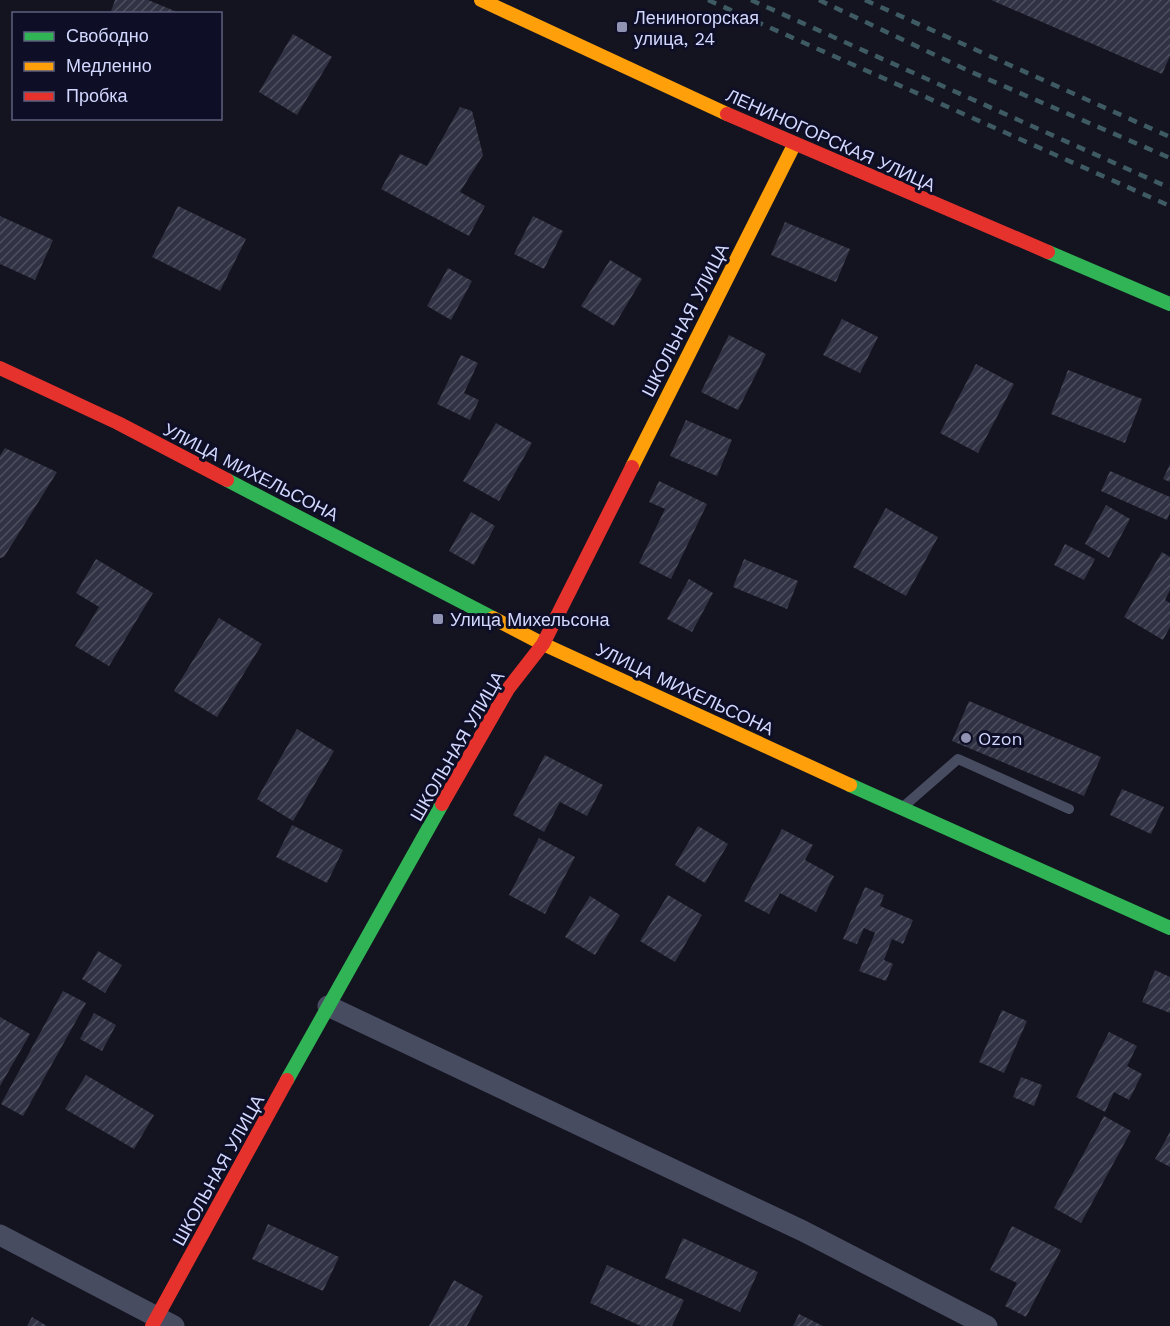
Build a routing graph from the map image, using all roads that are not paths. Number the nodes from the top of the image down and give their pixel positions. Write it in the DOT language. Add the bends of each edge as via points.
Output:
graph roads {
  1 [pos="481,0"];
  2 [pos="794,145"];
  3 [pos="1170,304"];
  4 [pos="0,368"];
  5 [pos="543,644"];
  6 [pos="901,809"];
  7 [pos="1069,809"];
  8 [pos="1170,928"];
  9 [pos="328,1006"];
  10 [pos="0,1235"];
  11 [pos="161,1323"];
  12 [pos="987,1326"];
  1 -- 2 [label="street, ЛЕНИНОГОРСКАЯ УЛИЦА"];
  2 -- 3 [label="street, ЛЕНИНОГОРСКАЯ УЛИЦА"];
  2 -- 5 [label="street, ШКОЛЬНАЯ УЛИЦА"];
  4 -- 5 [label="street, УЛИЦА МИХЕЛЬСОНА" via="118,423"];
  5 -- 6 [label="street, УЛИЦА МИХЕЛЬСОНА"];
  5 -- 9 [label="street, ШКОЛЬНАЯ УЛИЦА" via="508,689"];
  6 -- 7 [label="lane" via="958,759"];
  6 -- 8 [label="street, УЛИЦА МИХЕЛЬСОНА"];
  9 -- 11 [label="street, ШКОЛЬНАЯ УЛИЦА"];
  9 -- 12 [label="street" via="792,1226"];
  10 -- 11 [label="street"];
}
